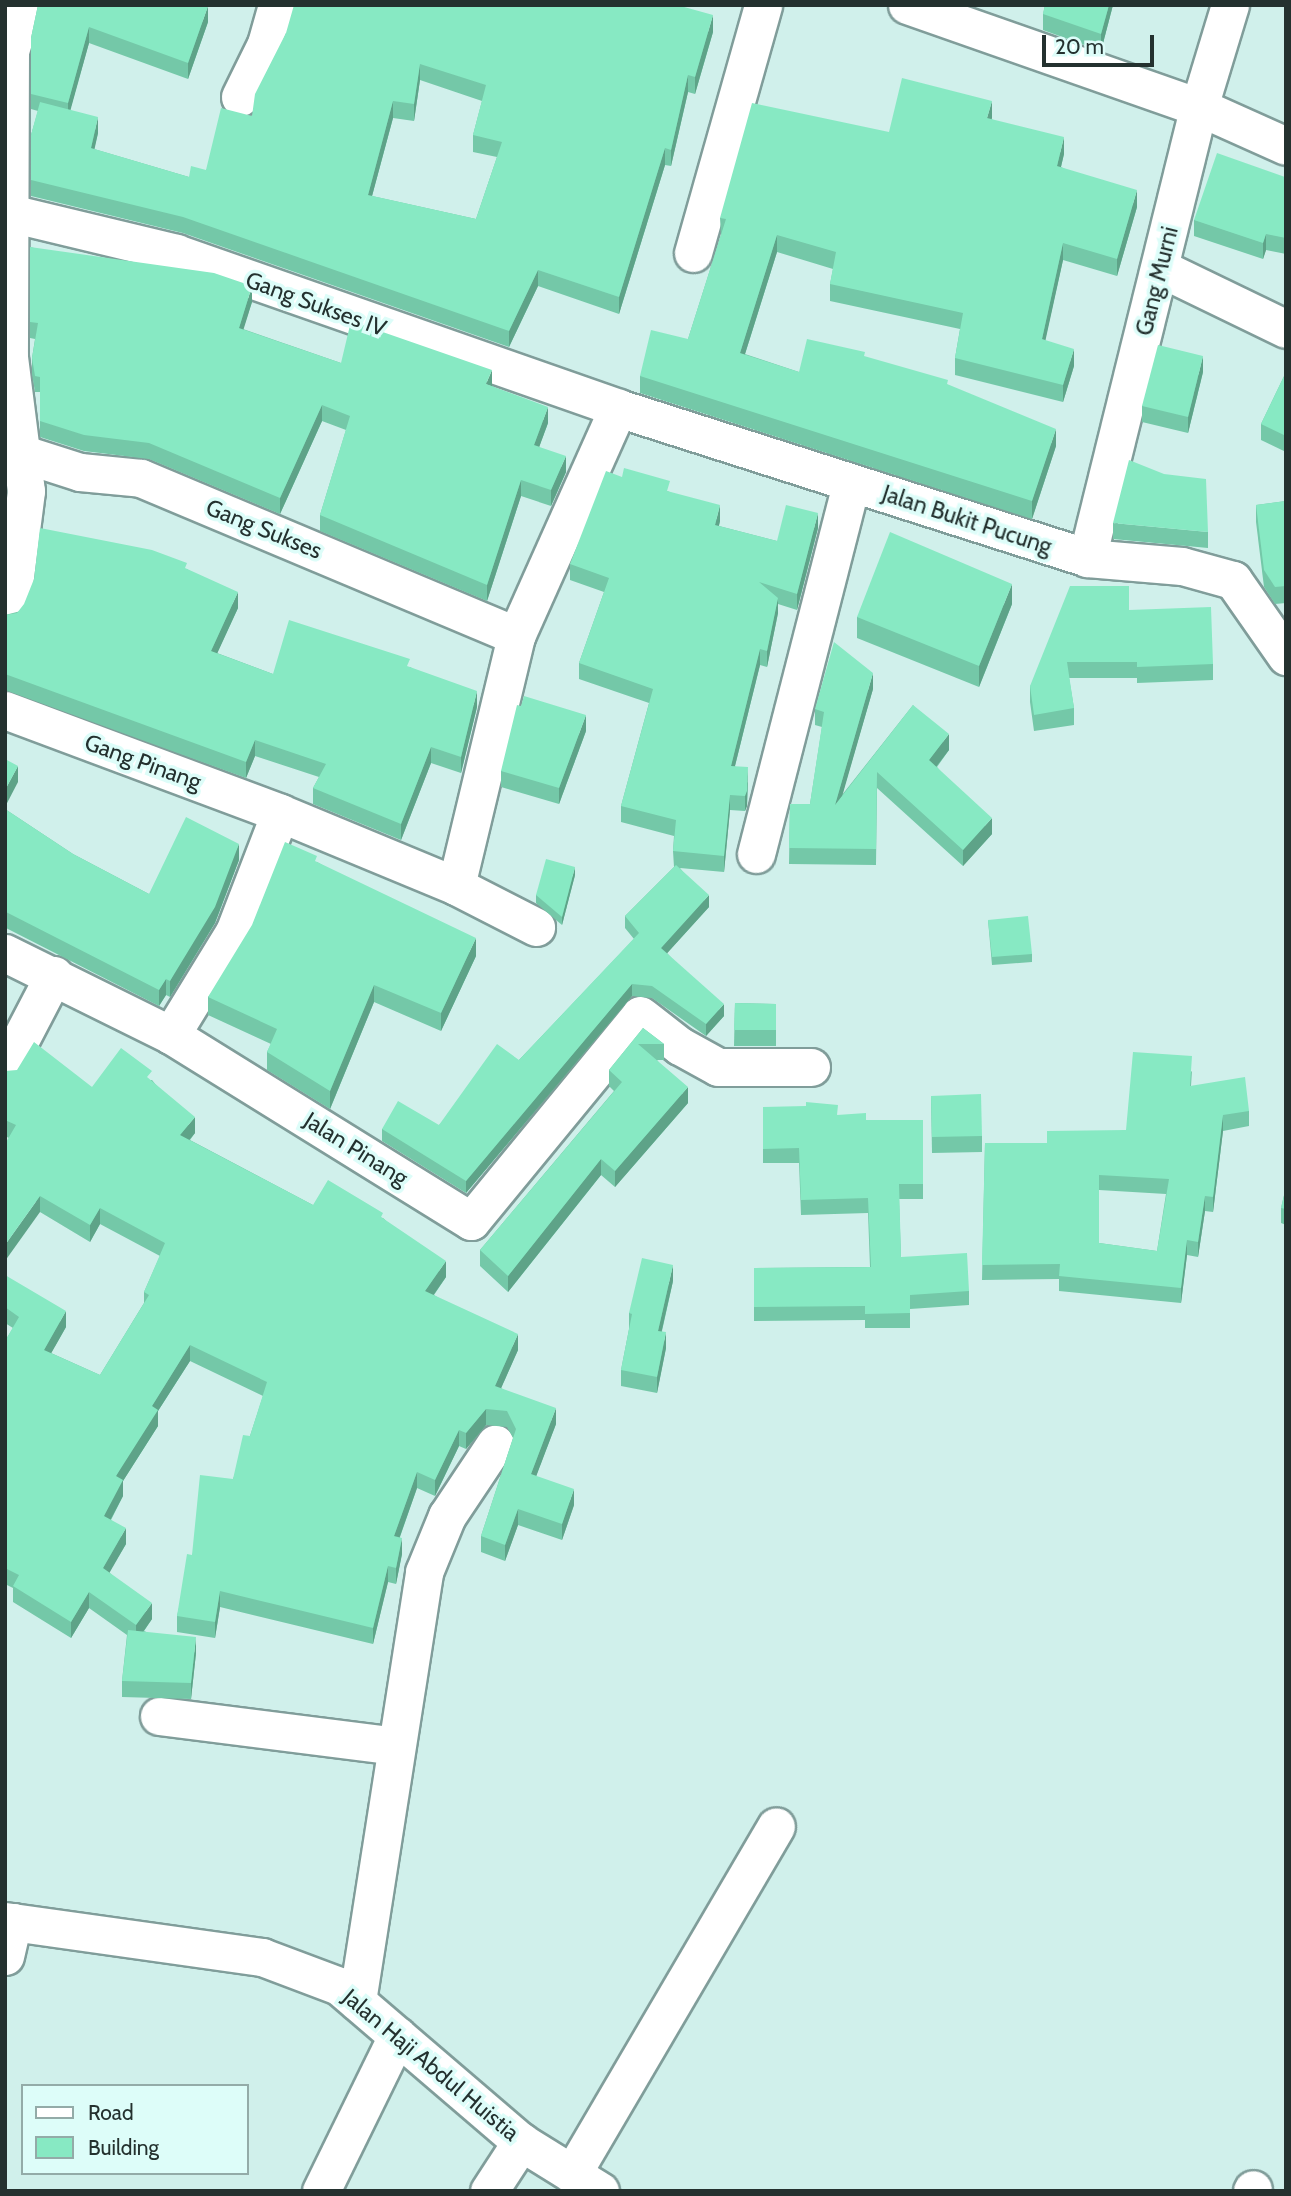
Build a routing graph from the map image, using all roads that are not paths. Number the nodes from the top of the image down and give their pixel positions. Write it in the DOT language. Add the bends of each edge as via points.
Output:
graph roads {
  1 [pos="24,5"];
  2 [pos="277,5"];
  3 [pos="763,5"];
  4 [pos="907,5"];
  5 [pos="1230,5"];
  6 [pos="8,51"];
  7 [pos="240,97"];
  8 [pos="1199,107"];
  9 [pos="1286,146"];
  10 [pos="10,214"];
  11 [pos="694,253"];
  12 [pos="1160,268"];
  13 [pos="1286,329"];
  14 [pos="618,408"];
  15 [pos="12,449"];
  16 [pos="851,484"];
  17 [pos="1087,558"];
  18 [pos="5,612"];
  19 [pos="516,636"];
  20 [pos="1286,656"];
  21 [pos="5,710"];
  22 [pos="280,813"];
  23 [pos="756,854"];
  24 [pos="456,886"];
  25 [pos="536,928"];
  26 [pos="5,953"];
  27 [pos="54,975"];
  28 [pos="171,1035"];
  29 [pos="811,1068"];
  30 [pos="5,1069"];
  31 [pos="495,1444"];
  32 [pos="159,1716"];
  33 [pos="395,1746"];
  34 [pos="776,1826"];
  35 [pos="8,1933"];
  36 [pos="357,2001"];
  37 [pos="397,2036"];
  38 [pos="521,2142"];
  39 [pos="586,2182"];
  40 [pos="321,2191"];
  41 [pos="489,2191"];
  1 -- 6 [label="street"];
  2 -- 7 [label="street" via="266,44"];
  3 -- 11 [label="street"];
  4 -- 8 [label="street"];
  5 -- 8 [label="street, Gang Murni"];
  6 -- 10 [label="street"];
  8 -- 9 [label="street"];
  8 -- 12 [label="street, Gang Murni"];
  10 -- 14 [label="street, Gang Sukses IV" via="176,253"];
  10 -- 15 [label="street"];
  12 -- 13 [label="street"];
  12 -- 17 [label="street, Gang Murni"];
  14 -- 16 [label="street, Jalan Bukit Pucung"];
  14 -- 19 [label="street"];
  15 -- 18 [label="street" via="26,491 13,592"];
  15 -- 19 [label="street, Gang Sukses" via="80,472 141,478"];
  16 -- 17 [label="street, Jalan Bukit Pucung"];
  16 -- 23 [label="street"];
  17 -- 20 [label="street, Jalan Bukit Pucung" via="1182,566 1233,580"];
  19 -- 24 [label="street"];
  21 -- 22 [label="street, Gang Pinang"];
  22 -- 24 [label="street, Gang Pinang"];
  22 -- 28 [label="street" via="234,932"];
  24 -- 25 [label="street, Gang Pinang"];
  26 -- 27 [label="street, Jalan Pinang"];
  27 -- 28 [label="street, Jalan Pinang"];
  27 -- 30 [label="street"];
  28 -- 29 [label="street, Jalan Pinang" via="471,1222 640,1015 680,1046 718,1067"];
  31 -- 33 [label="street" via="447,1516 424,1572"];
  32 -- 33 [label="street"];
  33 -- 36 [label="street"];
  34 -- 39 [label="street"];
  35 -- 36 [label="street, Jalan Haji Abdul Huistia" via="262,1957 339,1986"];
  36 -- 37 [label="street, Jalan Haji Abdul Huistia"];
  37 -- 38 [label="street, Jalan Haji Abdul Huistia"];
  37 -- 40 [label="street"];
  38 -- 39 [label="street, Jalan Haji Abdul Huistia"];
  38 -- 41 [label="street"];
}
